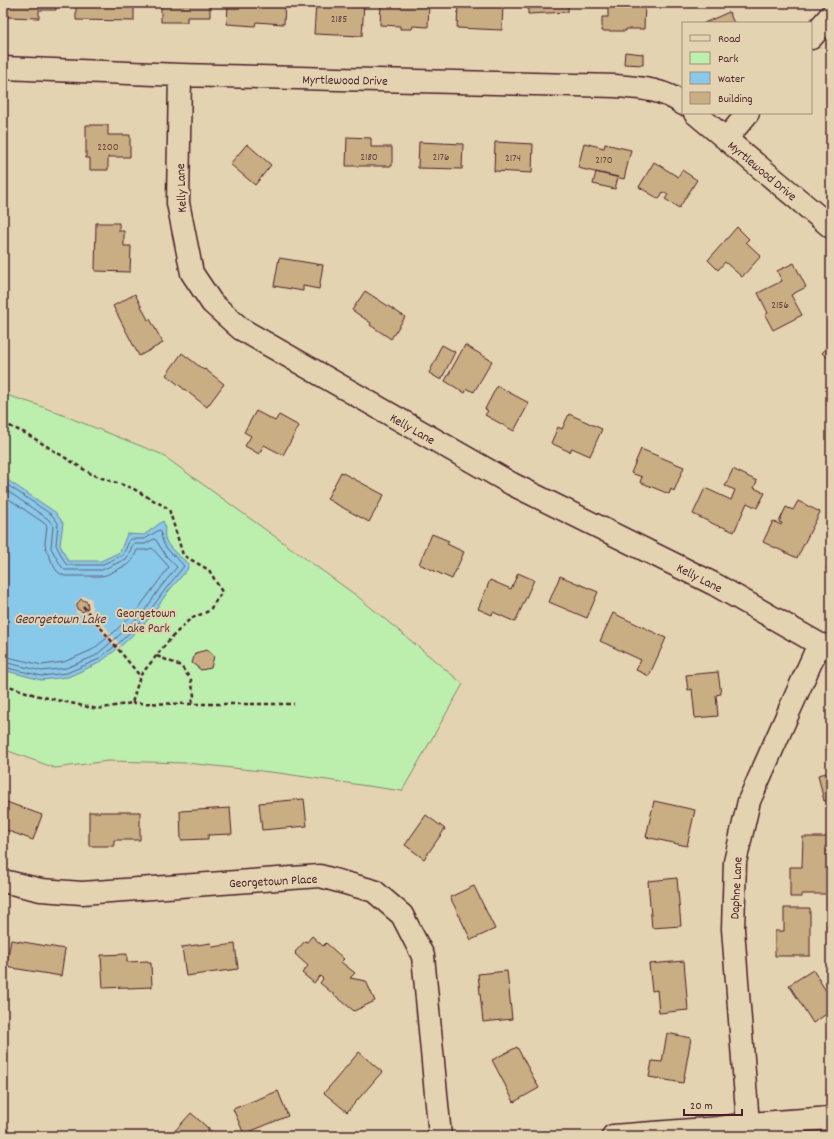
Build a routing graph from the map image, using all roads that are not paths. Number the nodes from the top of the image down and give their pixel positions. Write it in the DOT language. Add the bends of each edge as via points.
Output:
graph roads {
  1 [pos="831,15"];
  2 [pos="812,37"];
  3 [pos="3,68"];
  4 [pos="180,75"];
  5 [pos="682,103"];
  6 [pos="696,114"];
  7 [pos="747,114"];
  8 [pos="726,138"];
  9 [pos="831,227"];
  10 [pos="825,646"];
  11 [pos="3,881"];
  12 [pos="831,1118"];
  13 [pos="748,1124"];
  14 [pos="440,1136"];
  15 [pos="613,1136"];
  1 -- 2 [label="street"];
  3 -- 4 [label="street, Myrtlewood Drive"];
  4 -- 5 [label="street, Myrtlewood Drive" via="616,86 648,89 665,94"];
  4 -- 10 [label="street, Kelly Lane" via="178,203 192,273 212,303 240,329 512,484 714,584"];
  6 -- 8 [label="street, Myrtlewood Drive"];
  7 -- 8 [label="street"];
  8 -- 9 [label="street, Myrtlewood Drive"];
  10 -- 13 [label="street, Daphne Lane" via="749,801 735,862 733,929"];
  11 -- 14 [label="street, Georgetown Place" via="41,890 82,893 320,876 374,891 402,915 423,956"];
  12 -- 13 [label="street"];
  13 -- 15 [label="street"];
}
